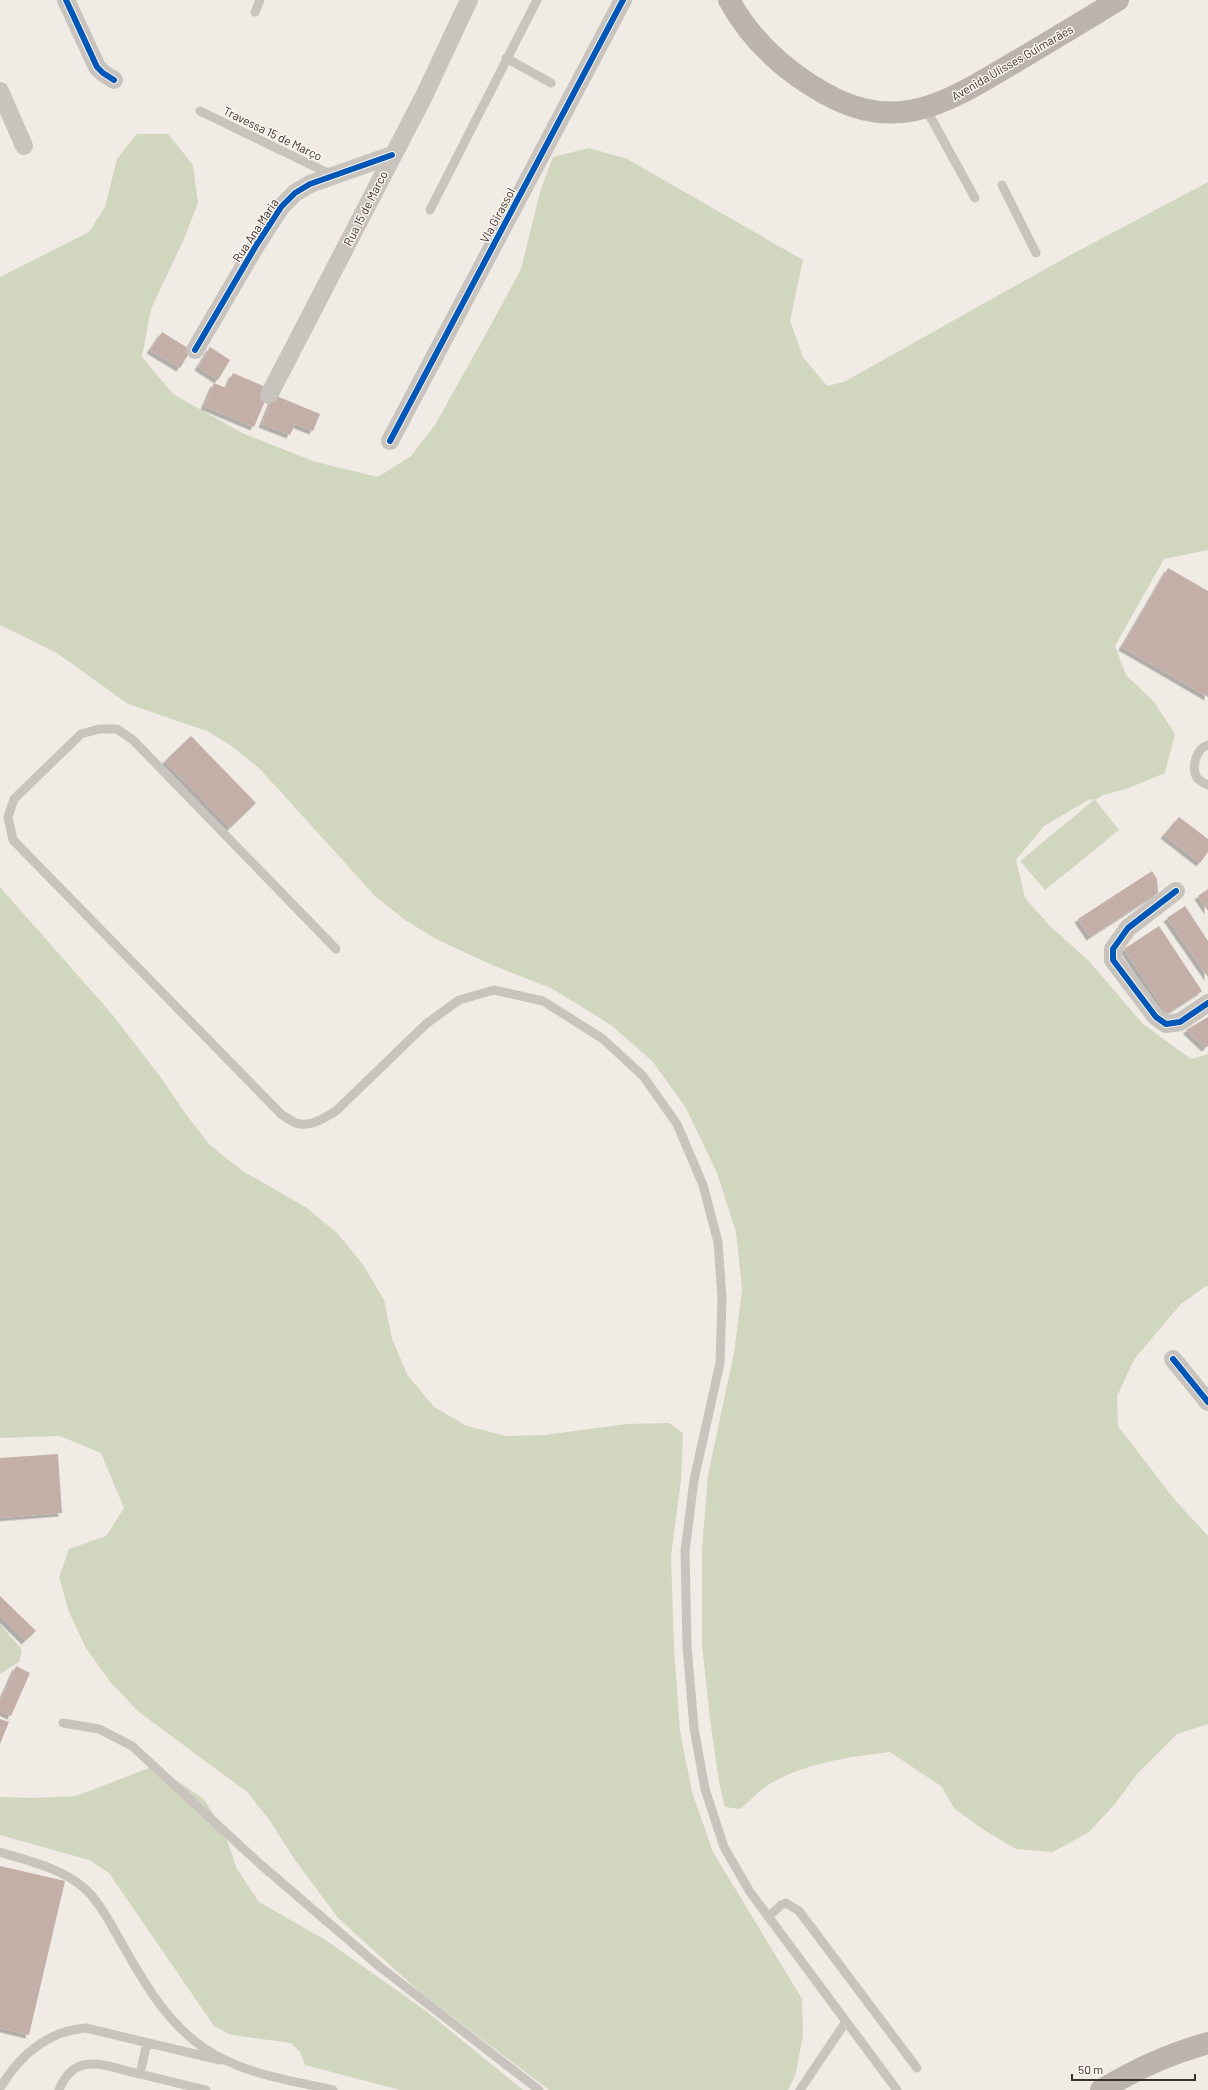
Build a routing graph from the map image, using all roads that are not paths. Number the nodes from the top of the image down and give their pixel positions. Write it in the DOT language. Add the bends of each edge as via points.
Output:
graph roads {
  1 [pos="66,0"];
  2 [pos="260,0"];
  3 [pos="469,0"];
  4 [pos="537,0"];
  5 [pos="623,0"];
  6 [pos="728,0"];
  7 [pos="1118,0"];
  8 [pos="255,12"];
  9 [pos="506,58"];
  10 [pos="114,80"];
  11 [pos="551,83"];
  12 [pos="0,91"];
  13 [pos="926,109"];
  14 [pos="200,111"];
  15 [pos="24,146"];
  16 [pos="392,155"];
  17 [pos="335,176"];
  18 [pos="1002,185"];
  19 [pos="975,198"];
  20 [pos="430,210"];
  21 [pos="1036,253"];
  22 [pos="195,350"];
  23 [pos="270,395"];
  24 [pos="390,441"];
  25 [pos="1208,745"];
  26 [pos="1208,785"];
  27 [pos="1176,891"];
  28 [pos="336,949"];
  29 [pos="1208,1003"];
  30 [pos="1173,1359"];
  31 [pos="1208,1402"];
  32 [pos="63,1723"];
  33 [pos="0,1852"];
  34 [pos="768,1917"];
  35 [pos="845,2023"];
  36 [pos="147,2043"];
  37 [pos="1208,2043"];
  38 [pos="231,2063"];
  39 [pos="918,2068"];
  40 [pos="140,2074"];
  41 [pos="0,2088"];
  42 [pos="59,2090"];
  43 [pos="206,2090"];
  44 [pos="333,2090"];
  45 [pos="539,2090"];
  46 [pos="800,2090"];
  47 [pos="897,2090"];
  48 [pos="1101,2090"];
  1 -- 10 [label="street" via="98,67"];
  2 -- 8 [label="lane"];
  3 -- 16 [label="street, Rua 15 de Marco" via="424,96"];
  4 -- 9 [label="lane"];
  5 -- 24 [label="street, VIa Girassol"];
  6 -- 13 [label="main road, Avenida Ulisses Guimarães" via="750,34 769,54 820,92 847,105 874,112"];
  7 -- 13 [label="main road, Avenida Ulisses Guimarães" via="964,93"];
  9 -- 11 [label="lane"];
  9 -- 20 [label="lane"];
  12 -- 15 [label="street"];
  13 -- 19 [label="lane"];
  14 -- 17 [label="lane, Travessa 15 de Março"];
  16 -- 17 [label="street, Rua Ana Maria"];
  16 -- 23 [label="street, Rua 15 de Marco"];
  17 -- 22 [label="street, Rua Ana Maria" via="310,184 295,193 282,207 257,244"];
  18 -- 21 [label="lane"];
  25 -- 26 [label="lane" via="1198,754 1194,764 1194,773 1198,780"];
  27 -- 29 [label="street" via="1128,928 1112,950 1113,960 1156,1018 1166,1024 1180,1022"];
  28 -- 34 [label="lane" via="133,740 117,730 99,729 81,734 14,800 8,817 12,840 282,1115 297,1123 326,1118 426,1024 459,1000 494,990 543,1001 603,1039 643,1076 678,1124 703,1185 718,1242 722,1298 720,1363 694,1480 685,1551 694,1728 705,1789 724,1847"];
  30 -- 31 [label="street"];
  32 -- 45 [label="lane" via="99,1729 132,1746 260,1864 380,1967"];
  33 -- 38 [label="lane" via="68,1876 83,1887 95,1899 160,2006 204,2048"];
  34 -- 35 [label="lane"];
  34 -- 39 [label="lane" via="786,1903 799,1911"];
  35 -- 46 [label="lane"];
  35 -- 47 [label="lane"];
  36 -- 38 [label="lane"];
  36 -- 40 [label="lane"];
  36 -- 41 [label="lane" via="86,2028 71,2029 40,2042 11,2070"];
  37 -- 48 [label="main road" via="1176,2052 1135,2070"];
  38 -- 44 [label="lane"];
  40 -- 42 [label="lane" via="84,2064 67,2074"];
  40 -- 43 [label="lane"];
}
